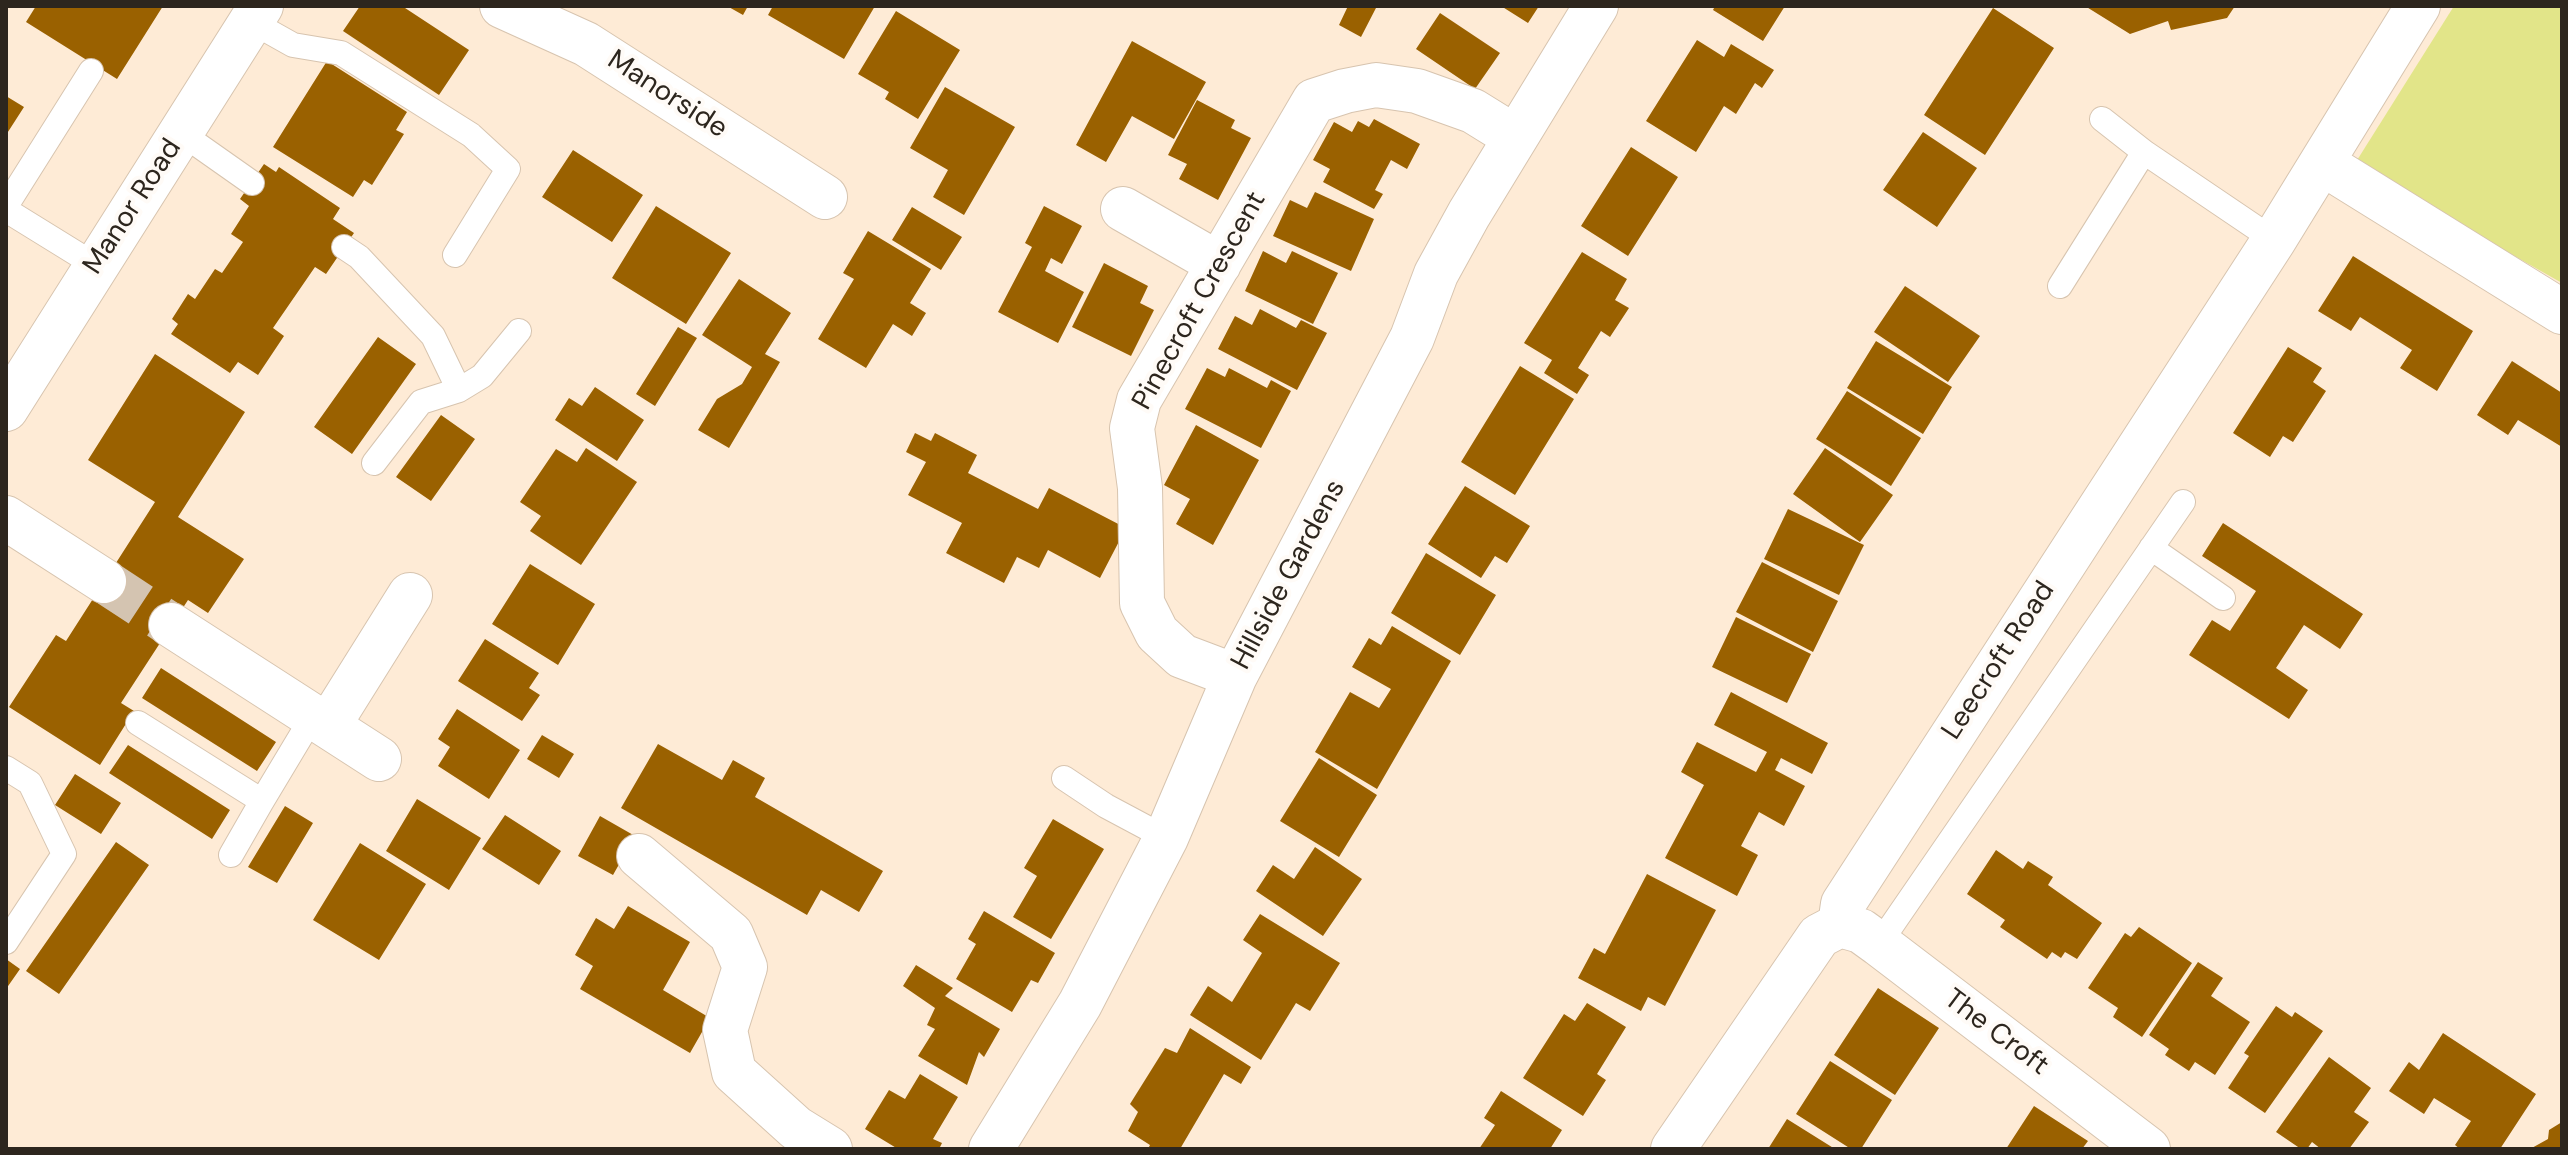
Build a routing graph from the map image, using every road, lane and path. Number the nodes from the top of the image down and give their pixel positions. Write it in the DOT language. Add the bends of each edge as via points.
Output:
graph roads {
  1 [pos="502,6"];
  2 [pos="1596,6"];
  3 [pos="2418,6"];
  4 [pos="256,14"];
  5 [pos="91,71"];
  6 [pos="2102,119"];
  7 [pos="181,133"];
  8 [pos="1515,137"];
  9 [pos="2144,152"];
  10 [pos="2322,163"];
  11 [pos="252,183"];
  12 [pos="825,197"];
  13 [pos="6,208"];
  14 [pos="1123,209"];
  15 [pos="2274,240"];
  16 [pos="344,247"];
  17 [pos="455,255"];
  18 [pos="1219,264"];
  19 [pos="95,265"];
  20 [pos="2060,286"];
  21 [pos="2562,312"];
  22 [pos="519,331"];
  23 [pos="459,390"];
  24 [pos="6,409"];
  25 [pos="374,463"];
  26 [pos="2183,502"];
  27 [pos="6,518"];
  28 [pos="2151,548"];
  29 [pos="104,581"];
  30 [pos="410,595"];
  31 [pos="2223,598"];
  32 [pos="171,625"];
  33 [pos="1235,676"];
  34 [pos="320,721"];
  35 [pos="138,723"];
  36 [pos="379,759"];
  37 [pos="6,768"];
  38 [pos="1064,778"];
  39 [pos="262,801"];
  40 [pos="1166,838"];
  41 [pos="231,855"];
  42 [pos="639,856"];
  43 [pos="1840,925"];
  44 [pos="6,942"];
  45 [pos="1879,944"];
  46 [pos="830,1149"];
  47 [pos="991,1149"];
  48 [pos="1673,1149"];
  49 [pos="2148,1149"];
  1 -- 12 [label="street, Manorside" via="586,44"];
  2 -- 8 [label="street, Hillside Gardens"];
  3 -- 10 [label="street, Leecroft Road"];
  4 -- 7 [label="street, Manor Road"];
  4 -- 17 [label="lane" via="293,45 341,53 471,135 508,169"];
  5 -- 13 [label="lane"];
  6 -- 9 [label="lane"];
  7 -- 11 [label="lane"];
  7 -- 19 [label="street, Manor Road"];
  8 -- 18 [label="street, Pinecroft Crescent" via="1473,111 1417,91 1376,85 1314,101"];
  8 -- 33 [label="street, Hillside Gardens" via="1436,274 1405,352"];
  9 -- 15 [label="lane"];
  9 -- 20 [label="lane"];
  10 -- 15 [label="street, Leecroft Road"];
  10 -- 21 [label="street"];
  13 -- 19 [label="lane"];
  14 -- 18 [label="street"];
  15 -- 43 [label="street, Leecroft Road" via="1843,904"];
  16 -- 23 [label="lane" via="433,336"];
  18 -- 33 [label="street, Pinecroft Crescent" via="1139,400 1132,428 1140,488 1142,603 1157,633 1182,656"];
  19 -- 24 [label="street, Manor Road"];
  22 -- 23 [label="lane" via="482,376"];
  23 -- 25 [label="lane" via="421,402"];
  26 -- 28 [label="lane"];
  27 -- 29 [label="street"];
  28 -- 31 [label="lane"];
  28 -- 45 [label="lane"];
  30 -- 34 [label="street"];
  32 -- 34 [label="street"];
  33 -- 40 [label="street, Hillside Gardens"];
  34 -- 36 [label="street"];
  34 -- 39 [label="lane"];
  35 -- 39 [label="lane"];
  37 -- 44 [label="lane" via="30,783 64,854"];
  38 -- 40 [label="lane"];
  39 -- 41 [label="lane"];
  40 -- 47 [label="street, Hillside Gardens" via="1080,1004"];
  42 -- 46 [label="street" via="731,934 741,956 745,967 725,1030 734,1072 796,1128"];
  43 -- 45 [label="street, The Croft"];
  43 -- 48 [label="street" via="1819,936"];
  45 -- 49 [label="street, The Croft"];
}
